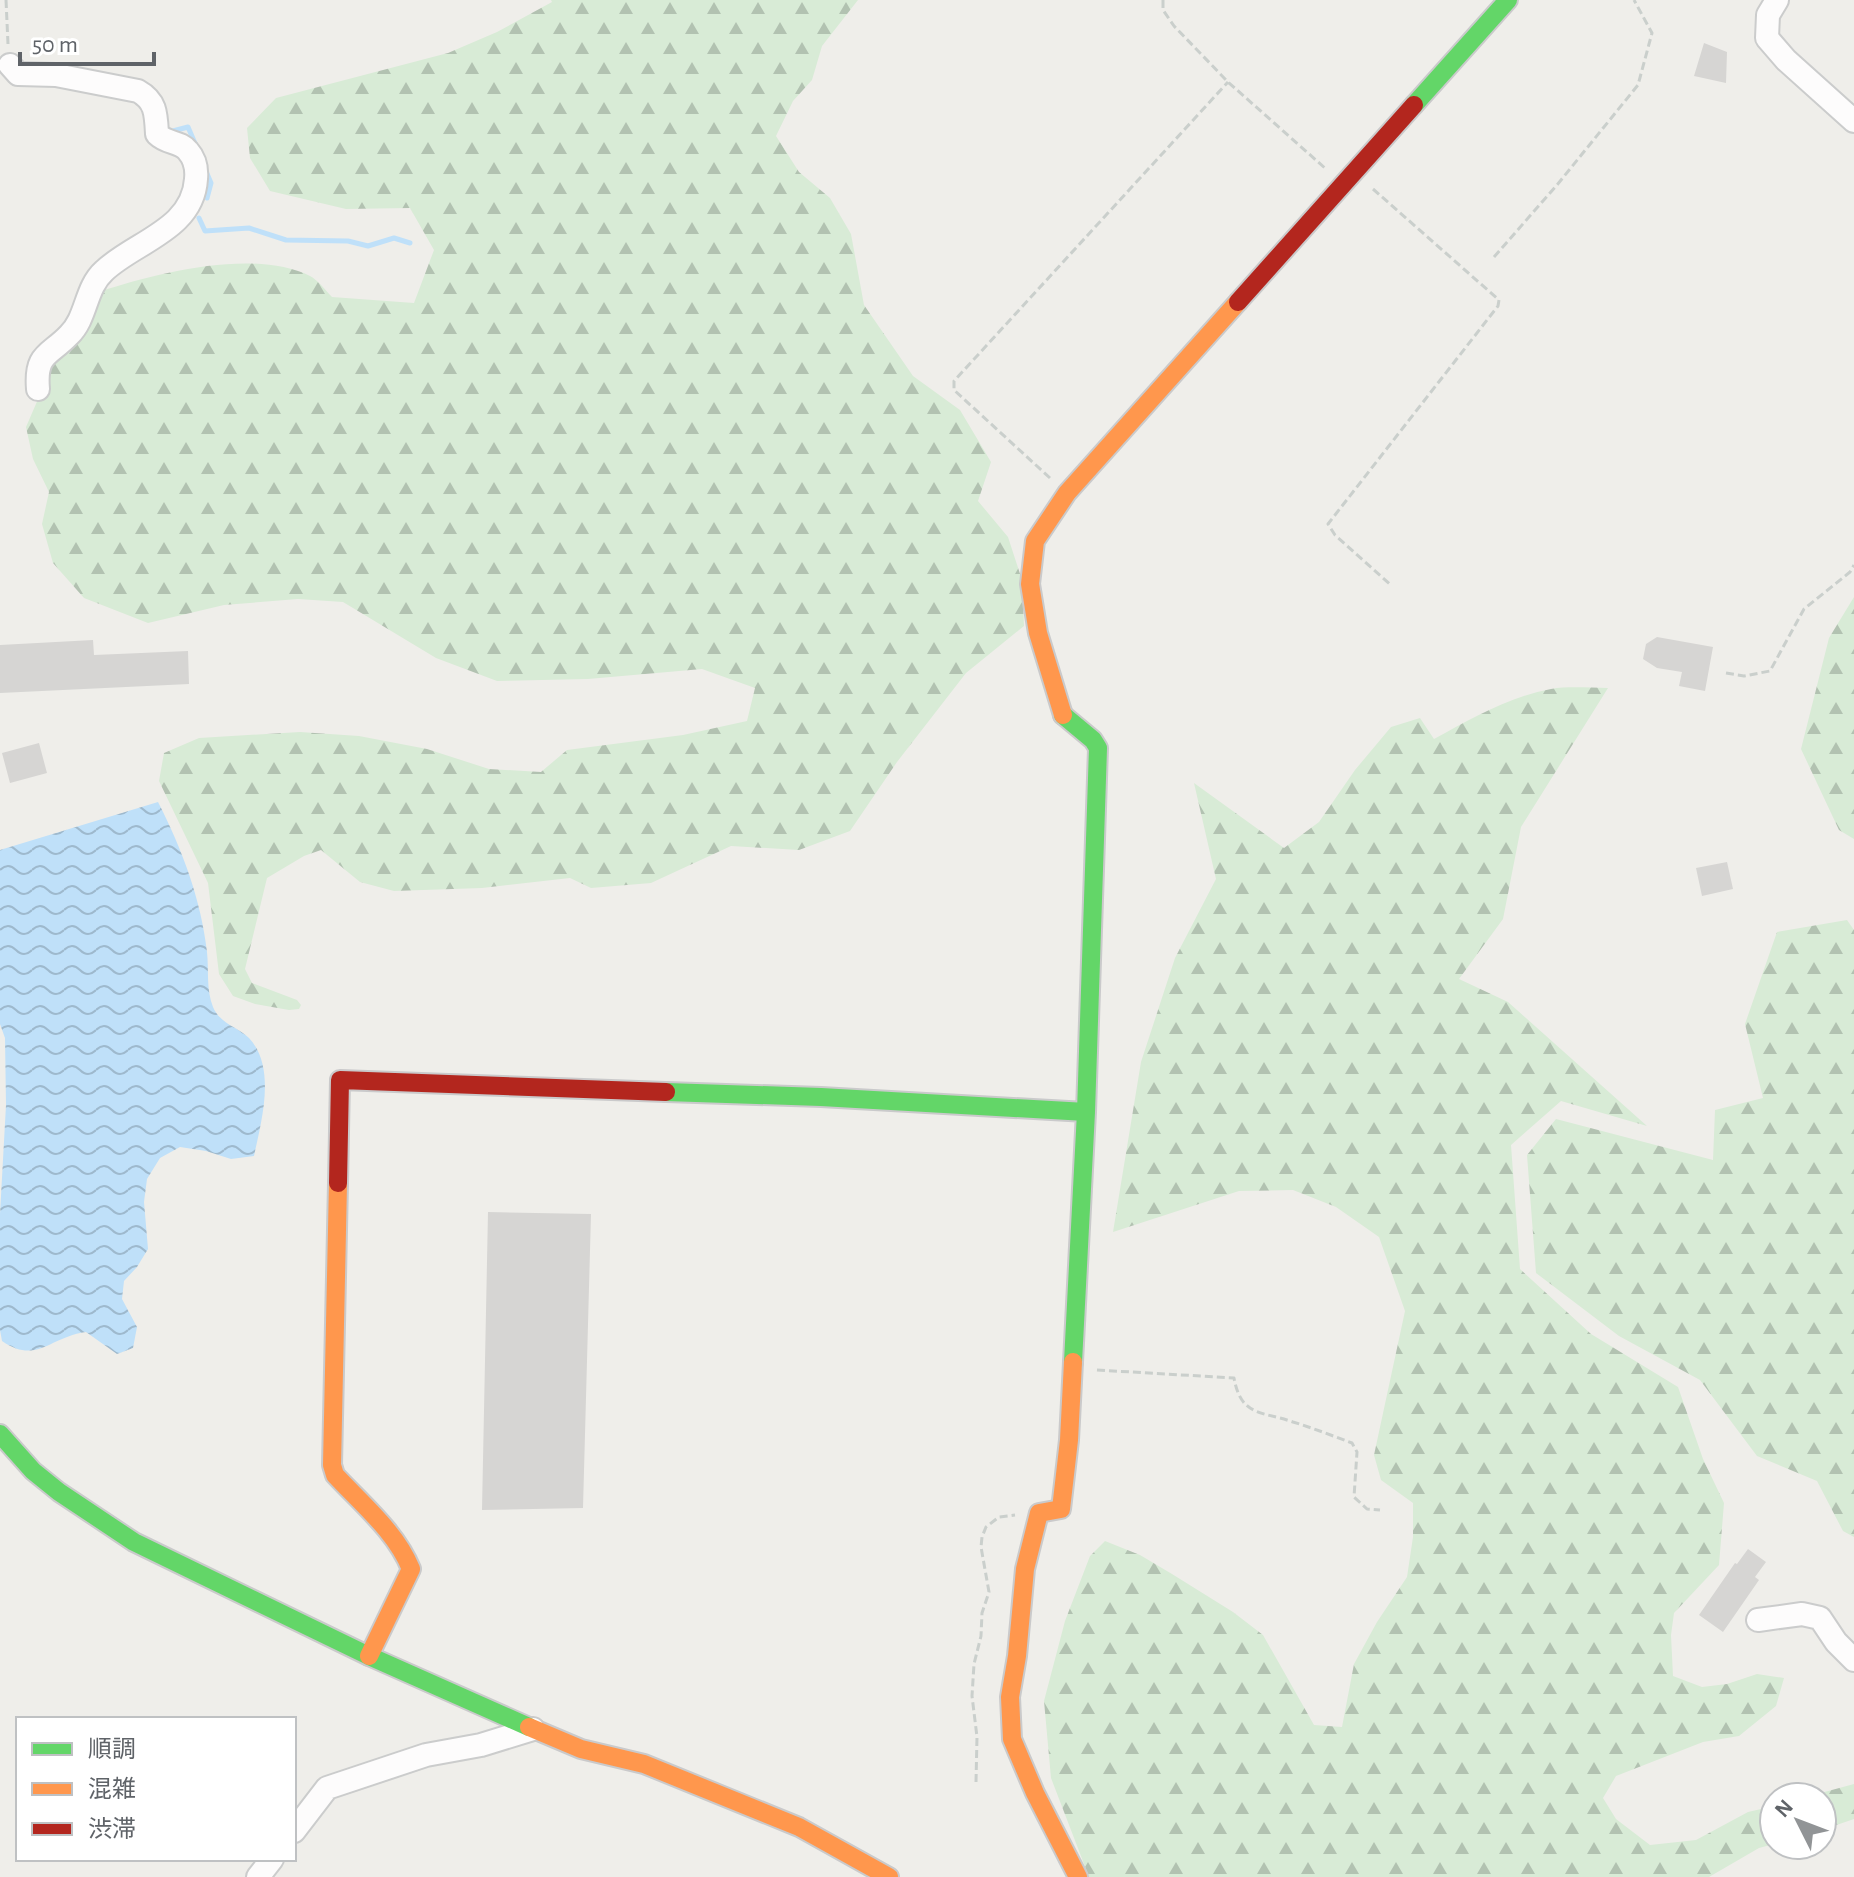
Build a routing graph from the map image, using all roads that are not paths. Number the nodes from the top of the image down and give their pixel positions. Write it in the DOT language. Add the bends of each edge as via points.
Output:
graph roads {
  1 [pos="1508,0"];
  2 [pos="1777,0"];
  3 [pos="10,65"];
  4 [pos="1854,121"];
  5 [pos="38,389"];
  6 [pos="1086,1112"];
  7 [pos="0,1434"];
  8 [pos="1758,1620"];
  9 [pos="369,1656"];
  10 [pos="1854,1660"];
  11 [pos="533,1729"];
  12 [pos="296,1828"];
  13 [pos="270,1861"];
  14 [pos="258,1877"];
  15 [pos="889,1877"];
  16 [pos="1078,1877"];
  1 -- 6 [label="street" via="1067,493 1035,541 1030,584 1057,701 1063,716 1098,748"];
  2 -- 4 [label="street" via="1768,15 1767,38"];
  3 -- 5 [label="street" via="18,74 56,75 138,91 155,109 157,134 182,144 196,168 196,184 179,218 101,273 77,324 36,371"];
  6 -- 9 [label="street" via="340,1080 332,1465 335,1475 404,1552 411,1569"];
  6 -- 16 [label="street" via="1074,1369 1061,1509 1039,1513 1025,1569 1010,1697 1012,1739"];
  7 -- 9 [label="street" via="59,1492 134,1542"];
  8 -- 10 [label="street" via="1802,1614 1820,1618"];
  9 -- 11 [label="street"];
  11 -- 12 [label="street" via="426,1755 327,1788"];
  11 -- 15 [label="street" via="581,1749 644,1764 799,1827"];
  13 -- 14 [label="street"];
}
